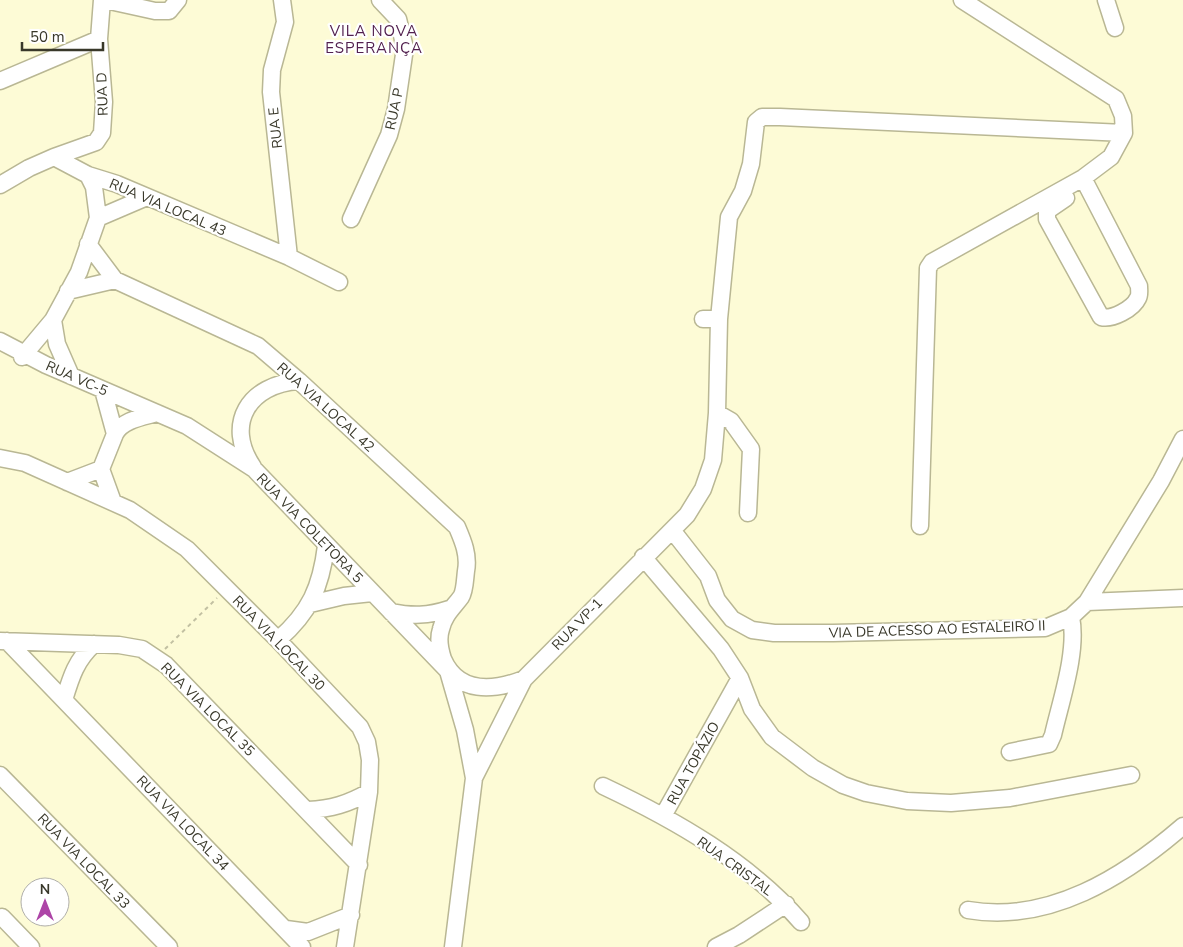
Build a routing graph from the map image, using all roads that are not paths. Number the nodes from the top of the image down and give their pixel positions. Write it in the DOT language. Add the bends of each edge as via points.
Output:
graph roads {
  1 [pos="103,0"];
  2 [pos="178,0"];
  3 [pos="282,0"];
  4 [pos="380,0"];
  5 [pos="962,0"];
  6 [pos="1106,0"];
  7 [pos="1115,28"];
  8 [pos="99,39"];
  9 [pos="0,80"];
  10 [pos="1124,133"];
  11 [pos="54,157"];
  12 [pos="88,175"];
  13 [pos="1085,182"];
  14 [pos="0,186"];
  15 [pos="147,198"];
  16 [pos="98,218"];
  17 [pos="351,219"];
  18 [pos="88,244"];
  19 [pos="289,257"];
  20 [pos="115,280"];
  21 [pos="339,282"];
  22 [pos="68,291"];
  23 [pos="702,319"];
  24 [pos="719,319"];
  25 [pos="53,320"];
  26 [pos="0,341"];
  27 [pos="0,356"];
  28 [pos="25,356"];
  29 [pos="71,376"];
  30 [pos="298,381"];
  31 [pos="103,390"];
  32 [pos="124,399"];
  33 [pos="157,413"];
  34 [pos="718,413"];
  35 [pos="115,434"];
  36 [pos="1183,439"];
  37 [pos="0,458"];
  38 [pos="102,469"];
  39 [pos="254,469"];
  40 [pos="67,482"];
  41 [pos="113,502"];
  42 [pos="748,513"];
  43 [pos="920,526"];
  44 [pos="672,530"];
  45 [pos="326,546"];
  46 [pos="644,557"];
  47 [pos="372,593"];
  48 [pos="1183,598"];
  49 [pos="1087,602"];
  50 [pos="310,604"];
  51 [pos="449,609"];
  52 [pos="391,612"];
  53 [pos="1072,617"];
  54 [pos="278,640"];
  55 [pos="4,641"];
  56 [pos="94,644"];
  57 [pos="448,671"];
  58 [pos="740,678"];
  59 [pos="524,679"];
  60 [pos="64,700"];
  61 [pos="1010,752"];
  62 [pos="0,775"];
  63 [pos="1131,775"];
  64 [pos="474,778"];
  65 [pos="603,786"];
  66 [pos="369,792"];
  67 [pos="308,810"];
  68 [pos="663,816"];
  69 [pos="1183,826"];
  70 [pos="360,865"];
  71 [pos="786,904"];
  72 [pos="968,910"];
  73 [pos="351,915"];
  74 [pos="2,918"];
  75 [pos="801,922"];
  76 [pos="286,930"];
  77 [pos="31,947"];
  78 [pos="169,947"];
  79 [pos="302,947"];
  80 [pos="345,947"];
  81 [pos="453,947"];
  82 [pos="716,947"];
  1 -- 2 [label="street" via="155,11 169,11"];
  1 -- 8 [label="street, RUA D"];
  3 -- 19 [label="street, RUA E" via="285,22 272,70 271,92"];
  4 -- 17 [label="street, RUA P" via="398,19 404,48 396,109 389,135"];
  5 -- 10 [label="street" via="1116,99 1123,116"];
  6 -- 7 [label="street"];
  8 -- 9 [label="street"];
  8 -- 11 [label="street, RUA D" via="104,102 102,132 96,142"];
  10 -- 13 [label="street" via="1111,157"];
  10 -- 24 [label="street, RUA VP-1" via="762,117 756,122 751,164 743,191 729,217"];
  11 -- 12 [label="street, RUA VIA LOCAL 43"];
  11 -- 14 [label="street"];
  12 -- 15 [label="street, RUA VIA LOCAL 43"];
  12 -- 16 [label="street" via="94,187"];
  13 -- 13 [label="street" via="1139,286 1139,297 1134,304 1112,318 1101,317 1047,219 1047,211 1052,206"];
  13 -- 43 [label="street" via="932,262 928,268"];
  15 -- 16 [label="street"];
  15 -- 19 [label="street, RUA VIA LOCAL 43"];
  16 -- 18 [label="street"];
  18 -- 20 [label="street, RUA VIA LOCAL 42"];
  18 -- 22 [label="street" via="79,272"];
  19 -- 21 [label="street, RUA VIA LOCAL 43"];
  20 -- 22 [label="street"];
  20 -- 30 [label="street, RUA VIA LOCAL 42" via="258,346"];
  22 -- 25 [label="street"];
  23 -- 24 [label="street"];
  24 -- 34 [label="street, RUA VP-1"];
  25 -- 28 [label="street"];
  25 -- 29 [label="street" via="57,344"];
  26 -- 28 [label="street, RUA VC-5"];
  27 -- 28 [label="street, RUA VC-5"];
  28 -- 29 [label="street, RUA VC-5"];
  29 -- 31 [label="street, RUA VC-5"];
  30 -- 39 [label="street" via="280,382 264,389 250,402 242,418 240,436 244,454"];
  30 -- 51 [label="street, RUA VIA LOCAL 42" via="457,527 466,547 467,568 461,596"];
  31 -- 32 [label="street, RUA VC-5"];
  31 -- 35 [label="street"];
  32 -- 33 [label="street, RUA VIA COLETORA 5"];
  33 -- 35 [label="street" via="133,420 117,429"];
  33 -- 39 [label="street, RUA VIA COLETORA 5" via="186,426"];
  34 -- 42 [label="street" via="731,421 751,449"];
  34 -- 44 [label="street, RUA VP-1" via="713,460 703,490 687,515"];
  35 -- 38 [label="street"];
  36 -- 49 [label="street, VIA DE ACESSO AO ESTALEIRO II"];
  37 -- 40 [label="street, RUA VIA LOCAL 30" via="25,463"];
  38 -- 40 [label="street"];
  38 -- 41 [label="street"];
  39 -- 45 [label="street, RUA VIA COLETORA 5"];
  40 -- 41 [label="street, RUA VIA LOCAL 30"];
  41 -- 54 [label="street, RUA VIA LOCAL 30" via="187,549"];
  44 -- 46 [label="street, RUA VP-1"];
  44 -- 53 [label="street, VIA DE ACESSO AO ESTALEIRO II" via="708,576 717,600 732,619 752,630 774,633 1013,630 1045,628"];
  45 -- 47 [label="street, RUA VIA COLETORA 5"];
  45 -- 50 [label="street" via="323,574"];
  46 -- 58 [label="street" via="721,649"];
  46 -- 59 [label="street, RUA VP-1"];
  47 -- 50 [label="street"];
  47 -- 52 [label="street, RUA VIA COLETORA 5"];
  48 -- 49 [label="street"];
  49 -- 53 [label="street, VIA DE ACESSO AO ESTALEIRO II"];
  50 -- 54 [label="street"];
  51 -- 52 [label="street" via="412,616"];
  51 -- 57 [label="street" via="440,629 440,651"];
  52 -- 57 [label="street, RUA VIA COLETORA 5"];
  53 -- 61 [label="street" via="1073,645 1049,744"];
  54 -- 66 [label="street, RUA VIA LOCAL 30" via="360,727 370,760"];
  55 -- 56 [label="street, RUA VIA LOCAL 35"];
  55 -- 60 [label="street, RUA VIA LOCAL 34"];
  56 -- 60 [label="street" via="82,654"];
  56 -- 67 [label="street, RUA VIA LOCAL 35" via="142,649 166,665"];
  57 -- 59 [label="street, RUA VIA COLETORA 5" via="466,685 488,688"];
  57 -- 64 [label="street, RUA VIA COLETORA 5" via="465,730"];
  58 -- 63 [label="street" via="752,709 772,737 814,768 843,785 866,793 906,801 951,803 1010,798"];
  58 -- 68 [label="street, RUA TOPÁZIO"];
  59 -- 64 [label="street, RUA VP-1"];
  60 -- 76 [label="street, RUA VIA LOCAL 34"];
  62 -- 78 [label="street, RUA VIA LOCAL 33"];
  64 -- 81 [label="street, RUA VP-1"];
  65 -- 68 [label="street, RUA TOPÁZIO"];
  66 -- 67 [label="street" via="328,809"];
  66 -- 70 [label="street, RUA VIA LOCAL 30"];
  67 -- 70 [label="street, RUA VIA LOCAL 35"];
  68 -- 71 [label="street, RUA CRISTAL" via="771,889"];
  69 -- 72 [label="street" via="1119,875 1056,904 1002,913"];
  70 -- 73 [label="street, RUA VIA LOCAL 30"];
  71 -- 75 [label="street, RUA CRISTAL"];
  71 -- 82 [label="street"];
  73 -- 76 [label="street" via="308,932"];
  73 -- 80 [label="street, RUA VIA LOCAL 30"];
  74 -- 77 [label="street"];
  76 -- 79 [label="street, RUA VIA LOCAL 34"];
}
